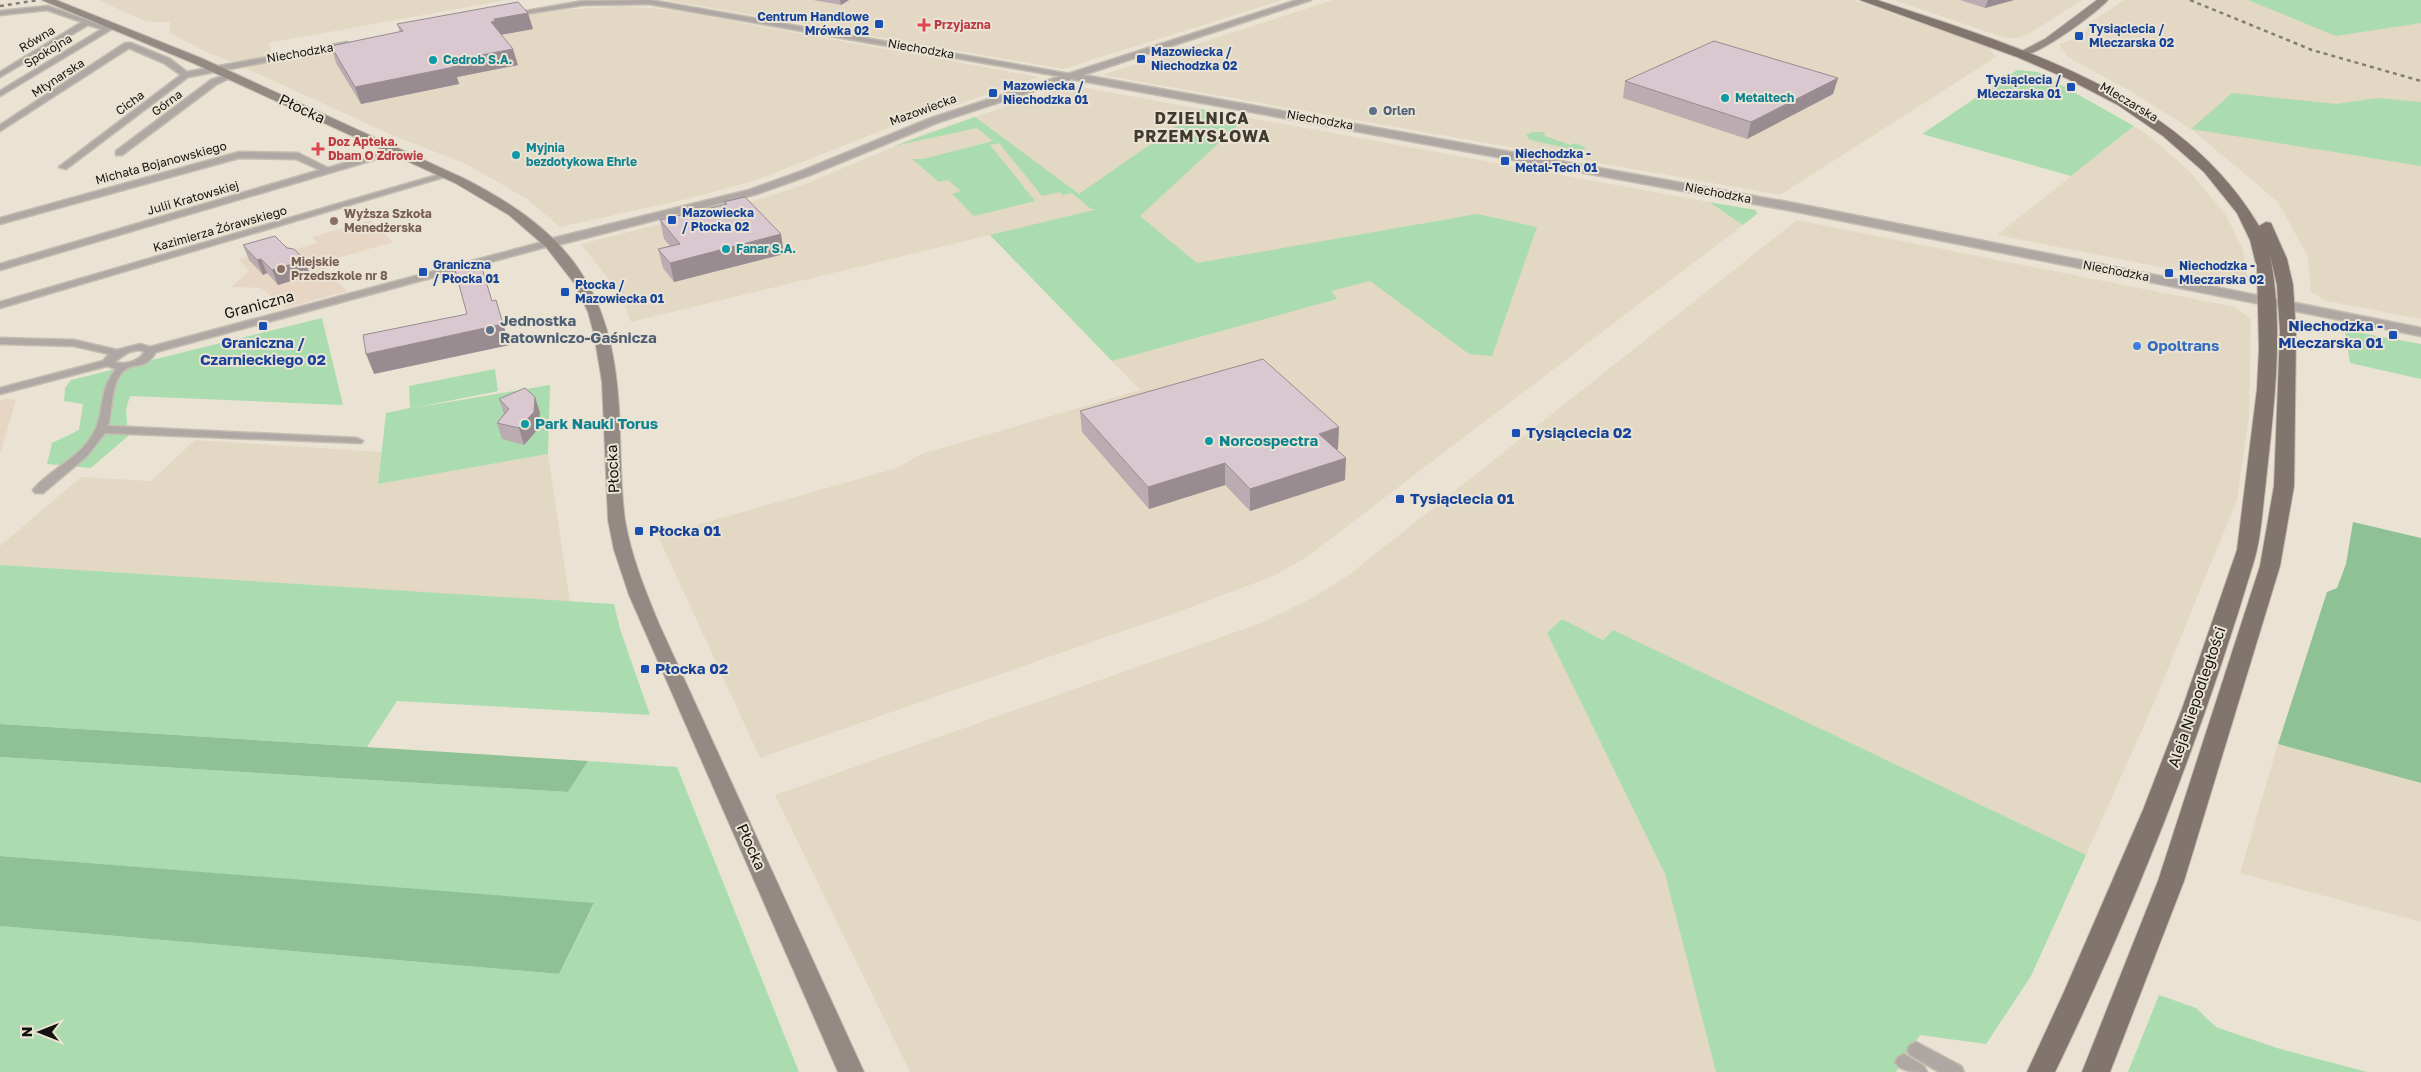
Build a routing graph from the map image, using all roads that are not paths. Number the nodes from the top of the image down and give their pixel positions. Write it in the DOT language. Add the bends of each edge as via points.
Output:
graph roads {
  1 [pos="47,0"];
  2 [pos="1306,0"];
  3 [pos="1866,0"];
  4 [pos="1880,0"];
  5 [pos="2103,0"];
  6 [pos="24,9"];
  7 [pos="0,13"];
  8 [pos="500,16"];
  9 [pos="86,23"];
  10 [pos="0,24"];
  11 [pos="356,43"];
  12 [pos="2026,53"];
  13 [pos="215,69"];
  14 [pos="0,75"];
  15 [pos="186,75"];
  16 [pos="231,76"];
  17 [pos="1070,76"];
  18 [pos="0,94"];
  19 [pos="0,130"];
  20 [pos="394,152"];
  21 [pos="119,153"];
  22 [pos="63,167"];
  23 [pos="328,171"];
  24 [pos="447,176"];
  25 [pos="0,220"];
  26 [pos="550,243"];
  27 [pos="0,268"];
  28 [pos="2277,303"];
  29 [pos="0,305"];
  30 [pos="2421,332"];
  31 [pos="0,341"];
  32 [pos="151,350"];
  33 [pos="117,353"];
  34 [pos="108,363"];
  35 [pos="123,366"];
  36 [pos="0,391"];
  37 [pos="101,429"];
  38 [pos="357,441"];
  39 [pos="38,490"];
  40 [pos="1913,1062"];
  41 [pos="851,1072"];
  42 [pos="1955,1072"];
  43 [pos="2041,1072"];
  44 [pos="2096,1072"];
  1 -- 13 [label="main road, Płocka"];
  2 -- 17 [label="street, Mazowiecka"];
  3 -- 12 [label="main road, Mleczarska"];
  4 -- 12 [label="main road, Mleczarska"];
  5 -- 12 [label="main road" via="2069,27"];
  6 -- 7 [label="street"];
  6 -- 9 [label="street" via="48,8"];
  6 -- 10 [label="street"];
  8 -- 17 [label="street, Niechodzka" via="583,3 649,2"];
  9 -- 14 [label="street, Równa"];
  9 -- 18 [label="street, Spokojna" via="108,29"];
  11 -- 13 [label="street, Niechodzka"];
  12 -- 28 [label="main road, Mleczarska" via="2091,79 2155,116 2226,172 2260,214 2280,259 2285,285"];
  13 -- 15 [label="street, Cicha"];
  13 -- 16 [label="main road, Płocka"];
  15 -- 19 [label="street, Młynarska" via="167,61 128,46"];
  15 -- 22 [label="street, Cicha"];
  16 -- 20 [label="main road, Płocka"];
  16 -- 21 [label="street, Górna" via="214,82"];
  17 -- 26 [label="street, Mazowiecka" via="926,123 752,192"];
  17 -- 28 [label="street, Niechodzka" via="1793,207"];
  20 -- 23 [label="street, Julii Kratowskiej"];
  20 -- 24 [label="main road, Płocka"];
  23 -- 25 [label="street, Michała Bojanowskiego" via="298,156 239,155"];
  23 -- 27 [label="street, Julii Kratowskiej"];
  24 -- 26 [label="main road, Płocka" via="514,212"];
  24 -- 29 [label="street, Kazimierza Żórawskiego"];
  26 -- 32 [label="street, Graniczna"];
  26 -- 41 [label="main road, Płocka" via="563,257 595,313 608,380 618,530 628,566 654,632"];
  28 -- 30 [label="street, Niechodzka"];
  28 -- 43 [label="main road, Aleja Niepodległości" via="2247,549 2189,725 2156,810"];
  28 -- 44 [label="main road, Aleja Niepodległości" via="2288,332 2284,486 2270,566 2171,881"];
  31 -- 33 [label="street" via="84,344"];
  32 -- 33 [label="street" via="140,347"];
  32 -- 35 [label="street" via="143,361"];
  33 -- 34 [label="street"];
  34 -- 35 [label="street"];
  34 -- 36 [label="street"];
  35 -- 37 [label="street" via="110,386 109,404"];
  37 -- 38 [label="street"];
  37 -- 39 [label="street" via="86,450"];
  40 -- 42 [label="street"];
}
